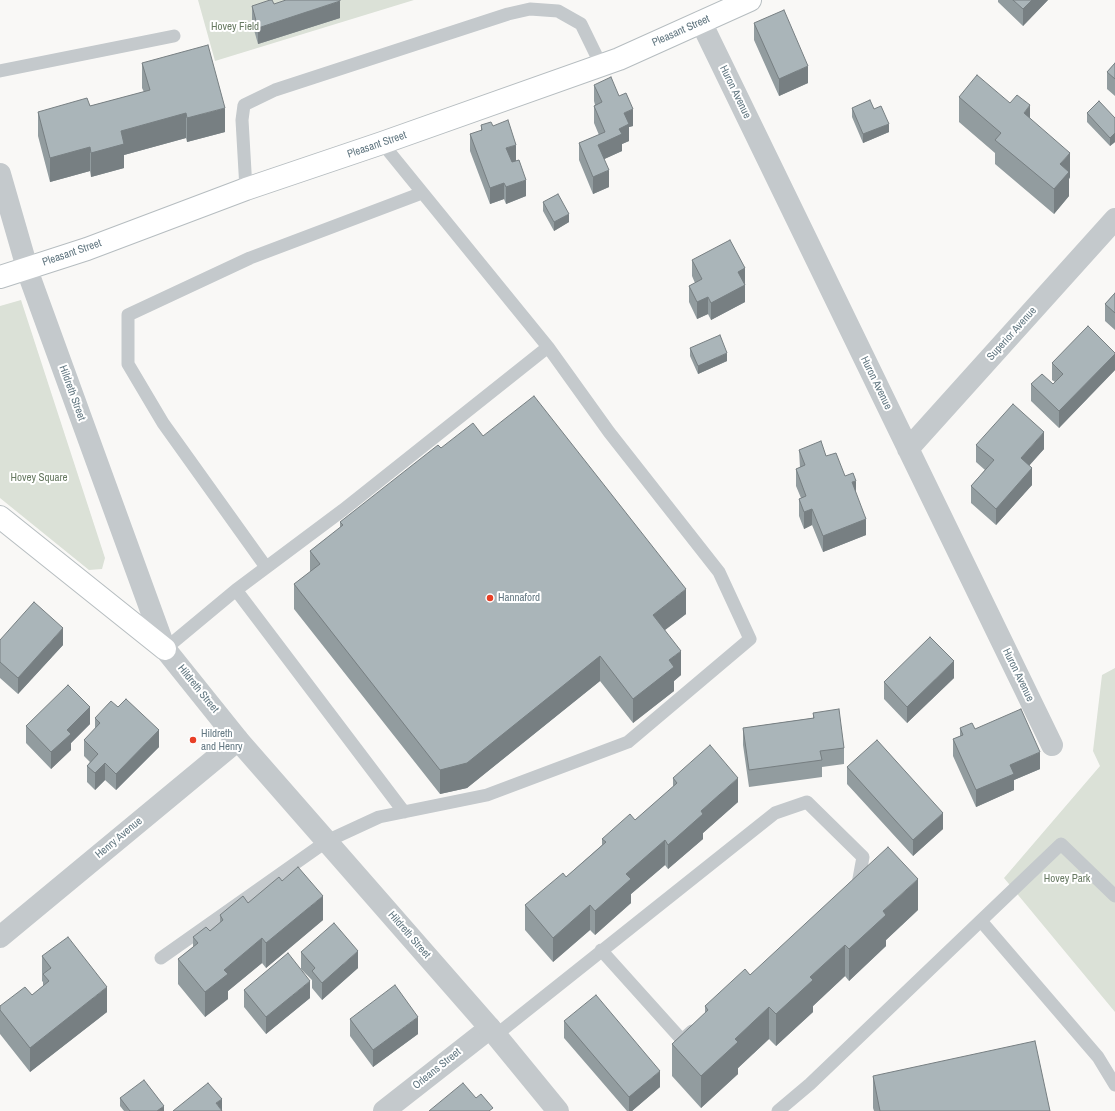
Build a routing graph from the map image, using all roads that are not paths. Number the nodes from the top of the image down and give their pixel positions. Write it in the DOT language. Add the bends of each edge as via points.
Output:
graph roads {
  1 [pos="750,0"];
  2 [pos="700,22"];
  3 [pos="174,36"];
  4 [pos="601,65"];
  5 [pos="0,71"];
  6 [pos="382,143"];
  7 [pos="0,174"];
  8 [pos="246,189"];
  9 [pos="422,193"];
  10 [pos="1115,219"];
  11 [pos="27,268"];
  12 [pos="0,277"];
  13 [pos="548,347"];
  14 [pos="908,449"];
  15 [pos="0,518"];
  16 [pos="266,567"];
  17 [pos="236,590"];
  18 [pos="165,649"];
  19 [pos="238,740"];
  20 [pos="1052,745"];
  21 [pos="404,812"];
  22 [pos="327,841"];
  23 [pos="846,894"];
  24 [pos="1115,896"];
  25 [pos="981,921"];
  26 [pos="0,937"];
  27 [pos="601,950"];
  28 [pos="161,958"];
  29 [pos="699,1025"];
  30 [pos="493,1031"];
  31 [pos="1115,1086"];
  32 [pos="384,1111"];
  33 [pos="558,1111"];
  34 [pos="778,1111"];
  1 -- 2 [label="main road, Pleasant Street"];
  2 -- 4 [label="main road, Pleasant Street"];
  2 -- 14 [label="street, Huron Avenue"];
  3 -- 5 [label="lane"];
  4 -- 6 [label="main road, Pleasant Street"];
  4 -- 8 [label="lane" via="581,24 558,11 530,9 275,90 244,105 242,120"];
  6 -- 8 [label="main road, Pleasant Street"];
  6 -- 9 [label="lane"];
  7 -- 11 [label="street, Hildreth Street"];
  8 -- 11 [label="main road, Pleasant Street"];
  9 -- 13 [label="lane"];
  9 -- 16 [label="lane" via="250,258 128,315 128,364 163,423"];
  10 -- 14 [label="street, Superior Avenue"];
  11 -- 12 [label="main road, Pleasant Street"];
  11 -- 18 [label="street, Hildreth Street"];
  13 -- 16 [label="lane" via="343,510"];
  13 -- 21 [label="lane" via="609,432 719,572 750,638 628,742 487,795"];
  14 -- 20 [label="street, Huron Avenue"];
  15 -- 18 [label="main road"];
  16 -- 17 [label="lane"];
  17 -- 18 [label="lane"];
  17 -- 21 [label="lane"];
  18 -- 19 [label="street, Hildreth Street"];
  19 -- 22 [label="street, Hildreth Street"];
  19 -- 26 [label="street, Henry Avenue"];
  21 -- 22 [label="lane" via="379,817"];
  22 -- 28 [label="lane"];
  22 -- 30 [label="street, Hildreth Street"];
  23 -- 27 [label="lane" via="858,884 863,857 807,802 775,813"];
  24 -- 25 [label="lane" via="1061,844"];
  25 -- 31 [label="lane" via="1098,1057"];
  25 -- 34 [label="lane" via="810,1084"];
  27 -- 29 [label="lane" via="682,1040"];
  27 -- 30 [label="lane"];
  30 -- 32 [label="street, Orleans Street"];
  30 -- 33 [label="street, Hildreth Street"];
}
